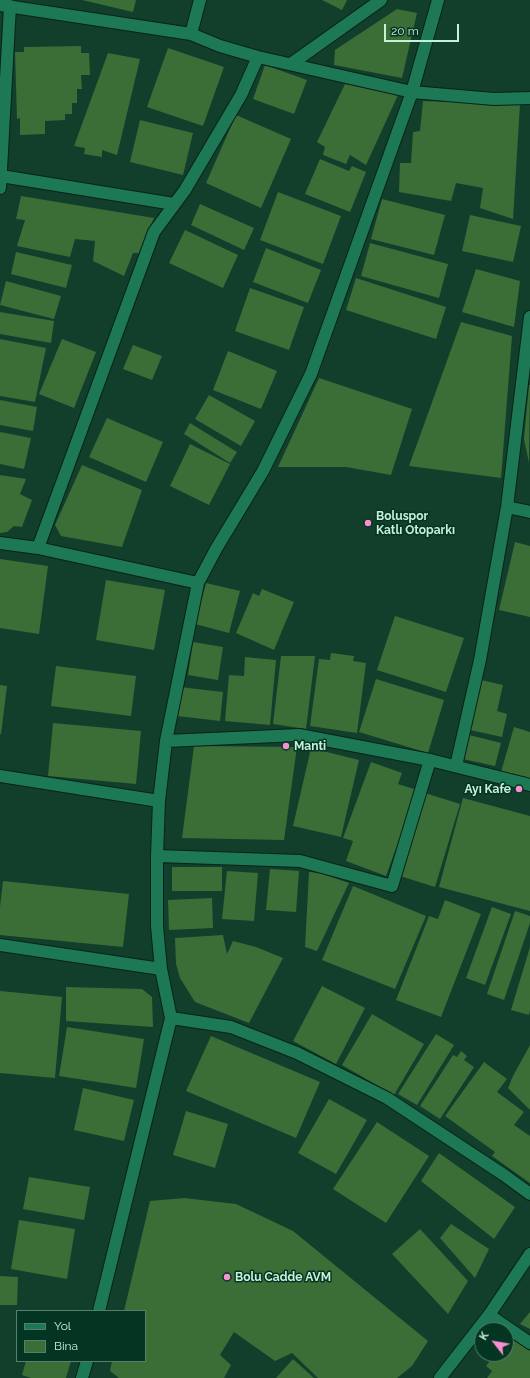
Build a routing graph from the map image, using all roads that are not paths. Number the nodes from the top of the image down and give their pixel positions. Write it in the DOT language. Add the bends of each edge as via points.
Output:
graph roads {
  1 [pos="200,0"];
  2 [pos="381,0"];
  3 [pos="438,0"];
  4 [pos="5,5"];
  5 [pos="33,5"];
  6 [pos="191,34"];
  7 [pos="258,57"];
  8 [pos="291,64"];
  9 [pos="412,92"];
  10 [pos="530,98"];
  11 [pos="1,182"];
  12 [pos="174,204"];
  13 [pos="530,317"];
  14 [pos="506,507"];
  15 [pos="530,512"];
  16 [pos="0,543"];
  17 [pos="38,548"];
  18 [pos="198,583"];
  19 [pos="166,741"];
  20 [pos="430,760"];
  21 [pos="456,766"];
  22 [pos="0,776"];
  23 [pos="530,785"];
  24 [pos="159,801"];
  25 [pos="157,856"];
  26 [pos="0,945"];
  27 [pos="162,969"];
  28 [pos="171,1018"];
  29 [pos="530,1194"];
  30 [pos="530,1254"];
  31 [pos="99,1310"];
  32 [pos="489,1316"];
  33 [pos="530,1343"];
  34 [pos="87,1362"];
  35 [pos="82,1378"];
  36 [pos="440,1378"];
  1 -- 6 [label="street"];
  2 -- 8 [label="street"];
  3 -- 9 [label="street"];
  4 -- 5 [label="street"];
  4 -- 11 [label="street"];
  5 -- 6 [label="street"];
  6 -- 7 [label="street"];
  7 -- 8 [label="street"];
  7 -- 12 [label="street" via="241,95 185,190"];
  8 -- 9 [label="street"];
  9 -- 10 [label="street" via="494,99"];
  9 -- 18 [label="street" via="311,374 263,471 216,548"];
  11 -- 12 [label="street"];
  12 -- 17 [label="street" via="154,232"];
  13 -- 14 [label="street"];
  14 -- 15 [label="street"];
  14 -- 21 [label="street" via="480,660"];
  16 -- 17 [label="street"];
  17 -- 18 [label="street"];
  18 -- 19 [label="street"];
  19 -- 20 [label="street" via="299,735"];
  19 -- 24 [label="street"];
  20 -- 21 [label="street"];
  20 -- 25 [label="street" via="392,886 300,861"];
  21 -- 23 [label="street"];
  22 -- 24 [label="street"];
  24 -- 25 [label="street"];
  25 -- 27 [label="street" via="157,926"];
  26 -- 27 [label="street"];
  27 -- 28 [label="street"];
  28 -- 29 [label="street" via="231,1026 297,1054 387,1098"];
  28 -- 31 [label="street"];
  30 -- 32 [label="street"];
  32 -- 33 [label="street"];
  32 -- 36 [label="street"];
  34 -- 35 [label="street"];
}
